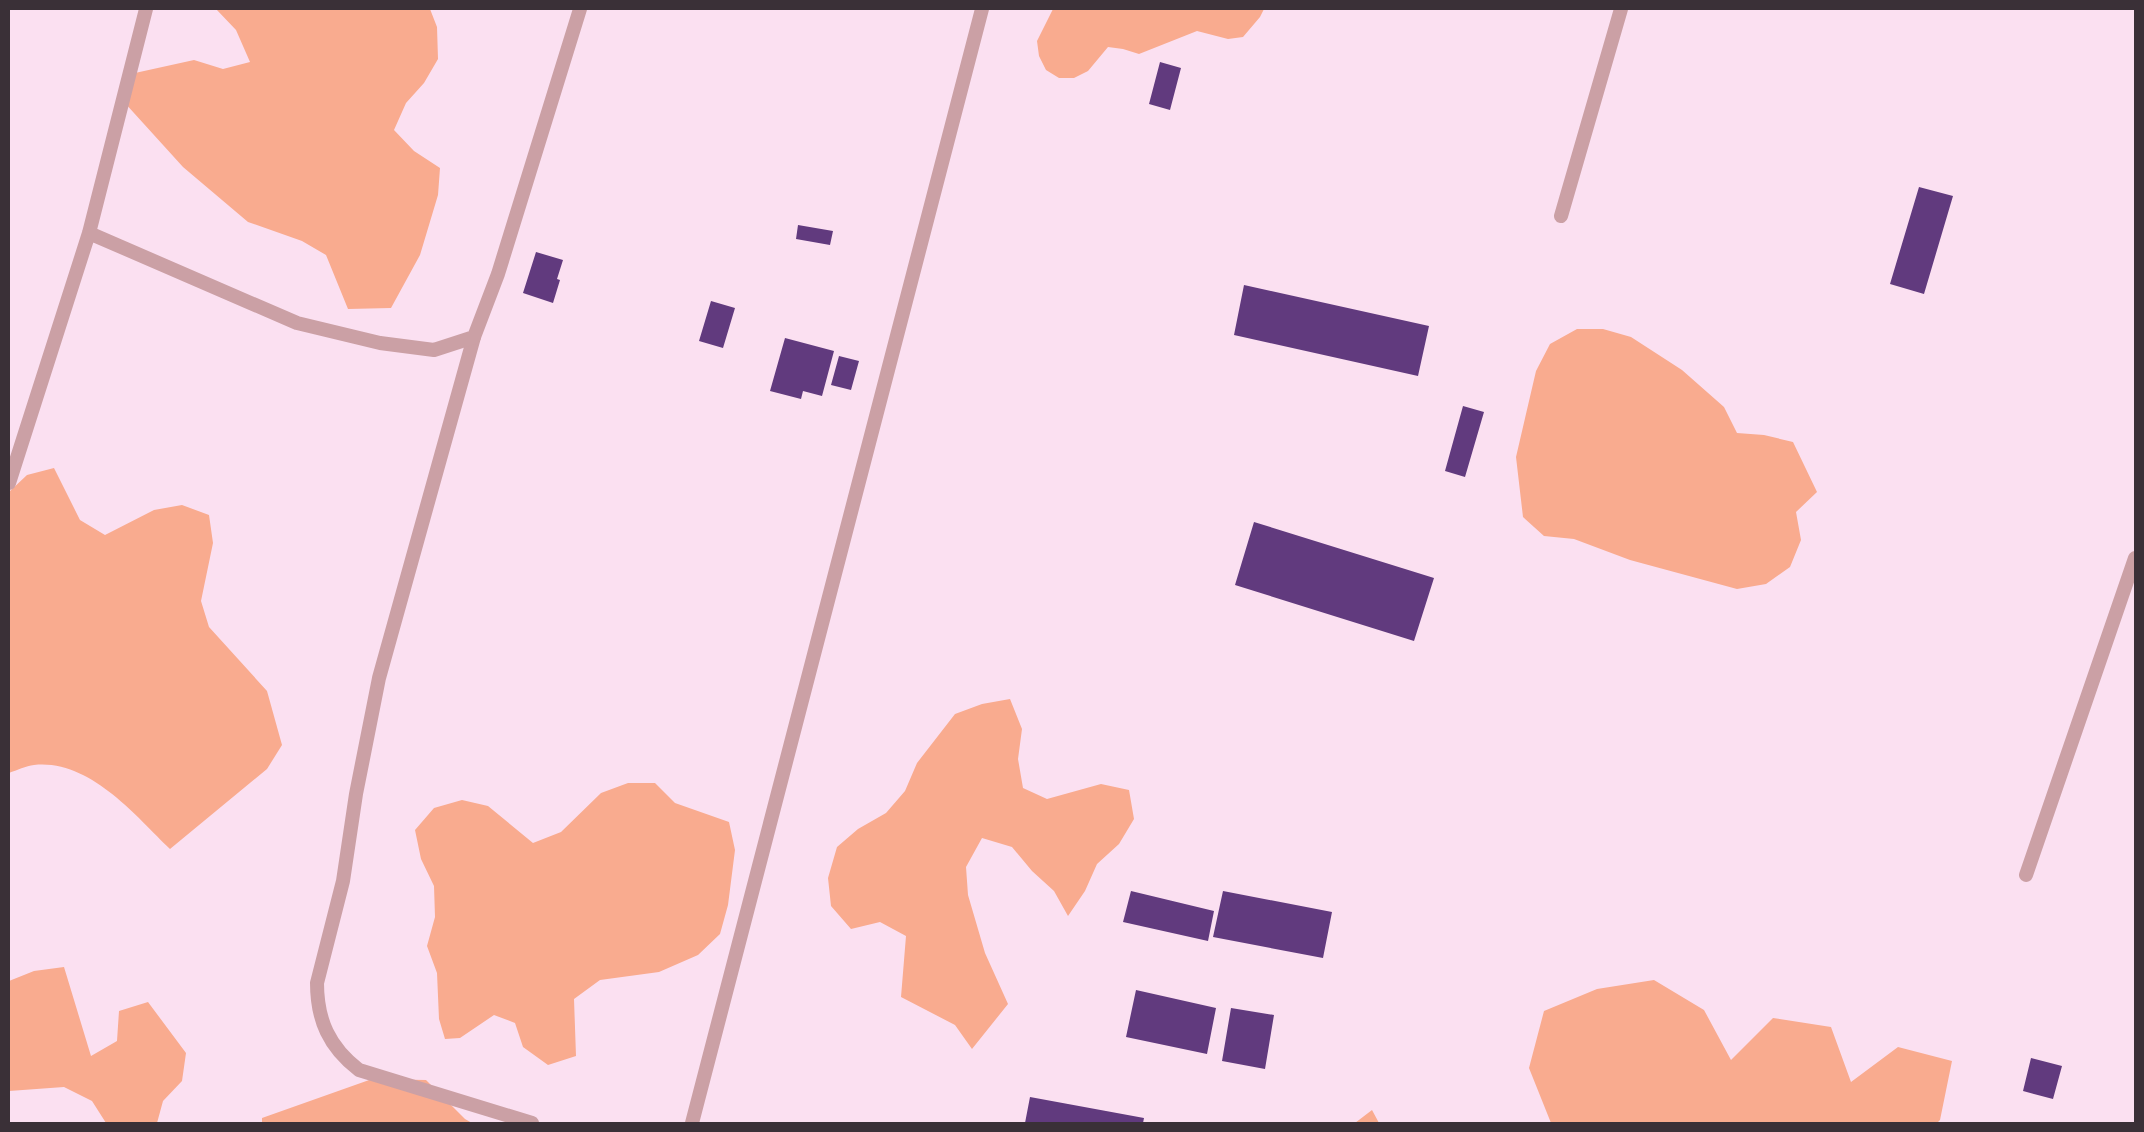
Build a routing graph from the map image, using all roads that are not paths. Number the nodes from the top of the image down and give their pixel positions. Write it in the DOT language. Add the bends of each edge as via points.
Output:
graph roads {
  1 [pos="146,9"];
  2 [pos="580,9"];
  3 [pos="982,9"];
  4 [pos="1621,9"];
  5 [pos="1561,216"];
  6 [pos="89,233"];
  7 [pos="474,337"];
  8 [pos="9,483"];
  9 [pos="2135,558"];
  10 [pos="2026,875"];
  11 [pos="532,1123"];
  12 [pos="692,1123"];
  1 -- 6 [label="street"];
  2 -- 7 [label="street" via="498,274"];
  3 -- 12 [label="street"];
  4 -- 5 [label="street"];
  6 -- 7 [label="street" via="297,323 380,343 434,350"];
  6 -- 8 [label="street"];
  7 -- 11 [label="street" via="379,678 343,881 317,983 317,999 325,1032 346,1060 359,1070"];
  9 -- 10 [label="street"];
}
